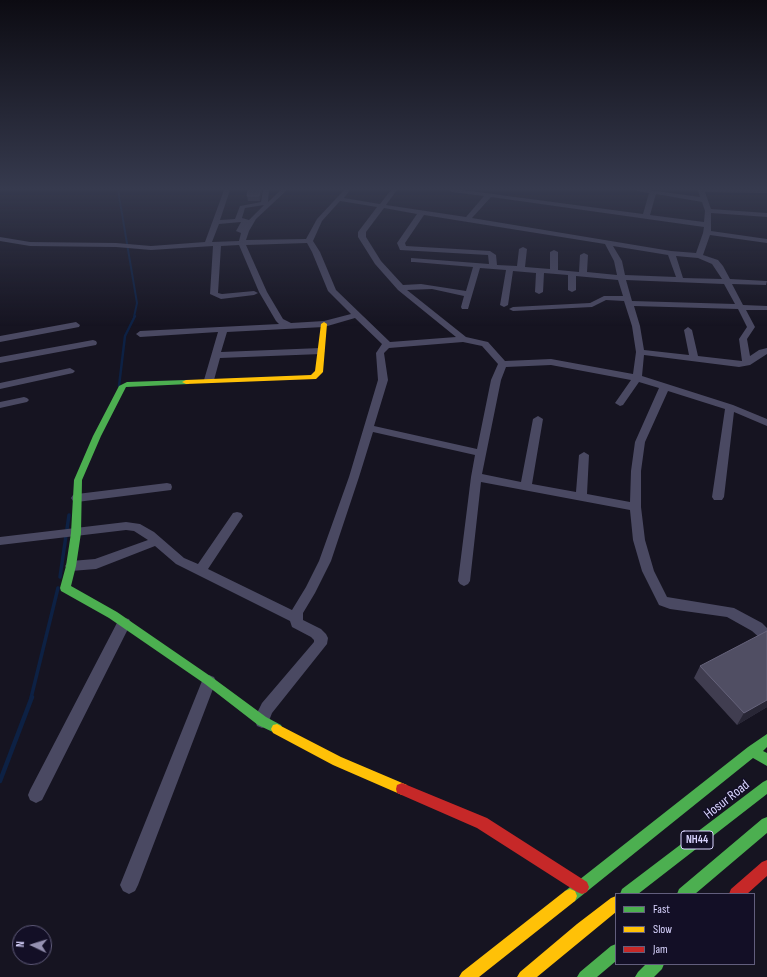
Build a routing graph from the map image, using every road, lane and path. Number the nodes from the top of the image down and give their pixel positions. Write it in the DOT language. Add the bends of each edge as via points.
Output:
graph roads {
  1 [pos="214,236"];
  2 [pos="237,236"];
  3 [pos="244,236"];
  4 [pos="312,236"];
  5 [pos="362,236"];
  6 [pos="406,236"];
  7 [pos="567,236"];
  8 [pos="705,236"];
  9 [pos="726,236"];
  10 [pos="0,239"];
  11 [pos="309,241"];
  12 [pos="767,241"];
  13 [pos="607,242"];
  14 [pos="232,243"];
  15 [pos="242,243"];
  16 [pos="212,244"];
  17 [pos="523,249"];
  18 [pos="554,252"];
  19 [pos="671,253"];
  20 [pos="584,255"];
  21 [pos="698,256"];
  22 [pos="414,260"];
  23 [pos="478,265"];
  24 [pos="493,267"];
  25 [pos="510,268"];
  26 [pos="521,269"];
  27 [pos="540,270"];
  28 [pos="554,272"];
  29 [pos="572,273"];
  30 [pos="583,274"];
  31 [pos="620,277"];
  32 [pos="680,279"];
  33 [pos="726,281"];
  34 [pos="766,283"];
  35 [pos="401,288"];
  36 [pos="572,290"];
  37 [pos="539,292"];
  38 [pos="254,293"];
  39 [pos="469,294"];
  40 [pos="628,301"];
  41 [pos="504,306"];
  42 [pos="465,307"];
  43 [pos="741,308"];
  44 [pos="767,308"];
  45 [pos="513,309"];
  46 [pos="356,315"];
  47 [pos="324,324"];
  48 [pos="76,325"];
  49 [pos="289,326"];
  50 [pos="223,330"];
  51 [pos="688,330"];
  52 [pos="140,334"];
  53 [pos="0,339"];
  54 [pos="463,339"];
  55 [pos="93,343"];
  56 [pos="387,345"];
  57 [pos="321,351"];
  58 [pos="767,351"];
  59 [pos="640,352"];
  60 [pos="216,355"];
  61 [pos="694,359"];
  62 [pos="0,360"];
  63 [pos="747,363"];
  64 [pos="503,364"];
  65 [pos="70,371"];
  66 [pos="637,378"];
  67 [pos="209,380"];
  68 [pos="0,386"];
  69 [pos="665,386"];
  70 [pos="24,400"];
  71 [pos="620,403"];
  72 [pos="0,405"];
  73 [pos="730,407"];
  74 [pos="538,419"];
  75 [pos="767,423"];
  76 [pos="369,428"];
  77 [pos="481,453"];
  78 [pos="584,455"];
  79 [pos="476,477"];
  80 [pos="167,487"];
  81 [pos="526,487"];
  82 [pos="581,497"];
  83 [pos="718,497"];
  84 [pos="77,498"];
  85 [pos="635,507"];
  86 [pos="236,516"];
  87 [pos="74,533"];
  88 [pos="0,541"];
  89 [pos="157,541"];
  90 [pos="71,566"];
  91 [pos="200,571"];
  92 [pos="464,581"];
  93 [pos="296,618"];
  94 [pos="124,623"];
  95 [pos="767,636"];
  96 [pos="209,681"];
  97 [pos="262,721"];
  98 [pos="767,740"];
  99 [pos="752,751"];
  100 [pos="767,760"];
  101 [pos="767,786"];
  102 [pos="36,795"];
  103 [pos="767,824"];
  104 [pos="767,867"];
  105 [pos="129,884"];
  106 [pos="582,887"];
  107 [pos="628,893"];
  108 [pos="685,893"];
  109 [pos="737,893"];
  110 [pos="615,904"];
  111 [pos="615,952"];
  112 [pos="656,965"];
  113 [pos="467,977"];
  114 [pos="525,977"];
  115 [pos="585,977"];
  116 [pos="643,977"];
  1 -- 16 [label="street"];
  2 -- 14 [label="street"];
  3 -- 15 [label="street"];
  4 -- 11 [label="street"];
  5 -- 35 [label="street" via="378,262"];
  6 -- 24 [label="street" via="401,243 403,248 490,253"];
  7 -- 13 [label="street"];
  8 -- 21 [label="street"];
  9 -- 12 [label="street"];
  10 -- 16 [label="street" via="30,244 151,248"];
  11 -- 15 [label="street"];
  11 -- 46 [label="street" via="332,291"];
  13 -- 19 [label="street"];
  13 -- 31 [label="street" via="618,261"];
  14 -- 15 [label="street"];
  14 -- 16 [label="street"];
  15 -- 49 [label="street" via="280,321"];
  16 -- 38 [label="street" via="214,294 222,297"];
  17 -- 26 [label="street"];
  18 -- 28 [label="street"];
  19 -- 21 [label="street"];
  19 -- 32 [label="street"];
  20 -- 30 [label="street"];
  21 -- 33 [label="street" via="715,262"];
  22 -- 23 [label="street"];
  23 -- 24 [label="street"];
  23 -- 39 [label="street"];
  24 -- 25 [label="street"];
  25 -- 26 [label="street"];
  25 -- 41 [label="street"];
  26 -- 27 [label="street"];
  27 -- 28 [label="street"];
  27 -- 37 [label="street"];
  28 -- 29 [label="street"];
  29 -- 30 [label="street"];
  29 -- 36 [label="street"];
  30 -- 31 [label="street"];
  31 -- 32 [label="street"];
  31 -- 40 [label="street"];
  32 -- 33 [label="street"];
  33 -- 34 [label="street"];
  33 -- 43 [label="street"];
  35 -- 39 [label="street" via="421,286"];
  35 -- 54 [label="street"];
  39 -- 42 [label="street"];
  40 -- 43 [label="street"];
  40 -- 45 [label="street" via="604,298 592,305"];
  40 -- 59 [label="street" via="636,326"];
  43 -- 44 [label="street"];
  43 -- 63 [label="street" via="751,327 743,339"];
  46 -- 47 [label="street"];
  46 -- 56 [label="street"];
  47 -- 49 [label="street"];
  47 -- 57 [label="main road"];
  48 -- 53 [label="street"];
  49 -- 50 [label="street"];
  50 -- 52 [label="street"];
  50 -- 60 [label="street"];
  51 -- 61 [label="street"];
  54 -- 56 [label="street"];
  54 -- 64 [label="street" via="485,344"];
  55 -- 62 [label="street"];
  56 -- 76 [label="street" via="380,351 383,375"];
  57 -- 60 [label="street"];
  57 -- 67 [label="main road" via="319,372 313,377"];
  58 -- 63 [label="street"];
  59 -- 61 [label="street"];
  59 -- 66 [label="street"];
  60 -- 67 [label="street"];
  61 -- 63 [label="street"];
  64 -- 66 [label="street" via="551,362"];
  64 -- 77 [label="street" via="496,380"];
  65 -- 68 [label="street"];
  66 -- 69 [label="street"];
  66 -- 71 [label="street"];
  67 -- 84 [label="main road" via="123,386 80,474"];
  69 -- 73 [label="street"];
  69 -- 85 [label="street" via="640,442"];
  70 -- 72 [label="street"];
  73 -- 75 [label="street"];
  73 -- 83 [label="street"];
  74 -- 81 [label="street"];
  76 -- 77 [label="street"];
  76 -- 93 [label="street" via="325,561"];
  77 -- 79 [label="street"];
  78 -- 82 [label="street"];
  79 -- 81 [label="street"];
  79 -- 92 [label="street"];
  80 -- 84 [label="street"];
  81 -- 82 [label="street"];
  82 -- 85 [label="street"];
  84 -- 87 [label="main road"];
  85 -- 95 [label="street" via="639,540 648,571 664,601 729,612 757,627"];
  86 -- 91 [label="street"];
  87 -- 88 [label="street"];
  87 -- 89 [label="street" via="126,526 136,527"];
  87 -- 90 [label="main road"];
  89 -- 90 [label="street" via="96,564"];
  89 -- 91 [label="street" via="180,561"];
  90 -- 94 [label="main road" via="65,588"];
  91 -- 93 [label="street"];
  93 -- 97 [label="street" via="297,623 321,638 320,644 263,714"];
  94 -- 96 [label="main road"];
  94 -- 102 [label="street"];
  96 -- 97 [label="main road"];
  96 -- 105 [label="street"];
  97 -- 106 [label="main road" via="337,761 482,823"];
  98 -- 99 [label="main road"];
  99 -- 100 [label="main road"];
  99 -- 106 [label="main road"];
  101 -- 107 [label="main road, Hosur Road / NH44"];
  103 -- 108 [label="main road, NH44"];
  104 -- 109 [label="main road"];
  106 -- 113 [label="main road"];
  110 -- 114 [label="main road"];
  111 -- 115 [label="main road"];
  112 -- 116 [label="main road"];
}
